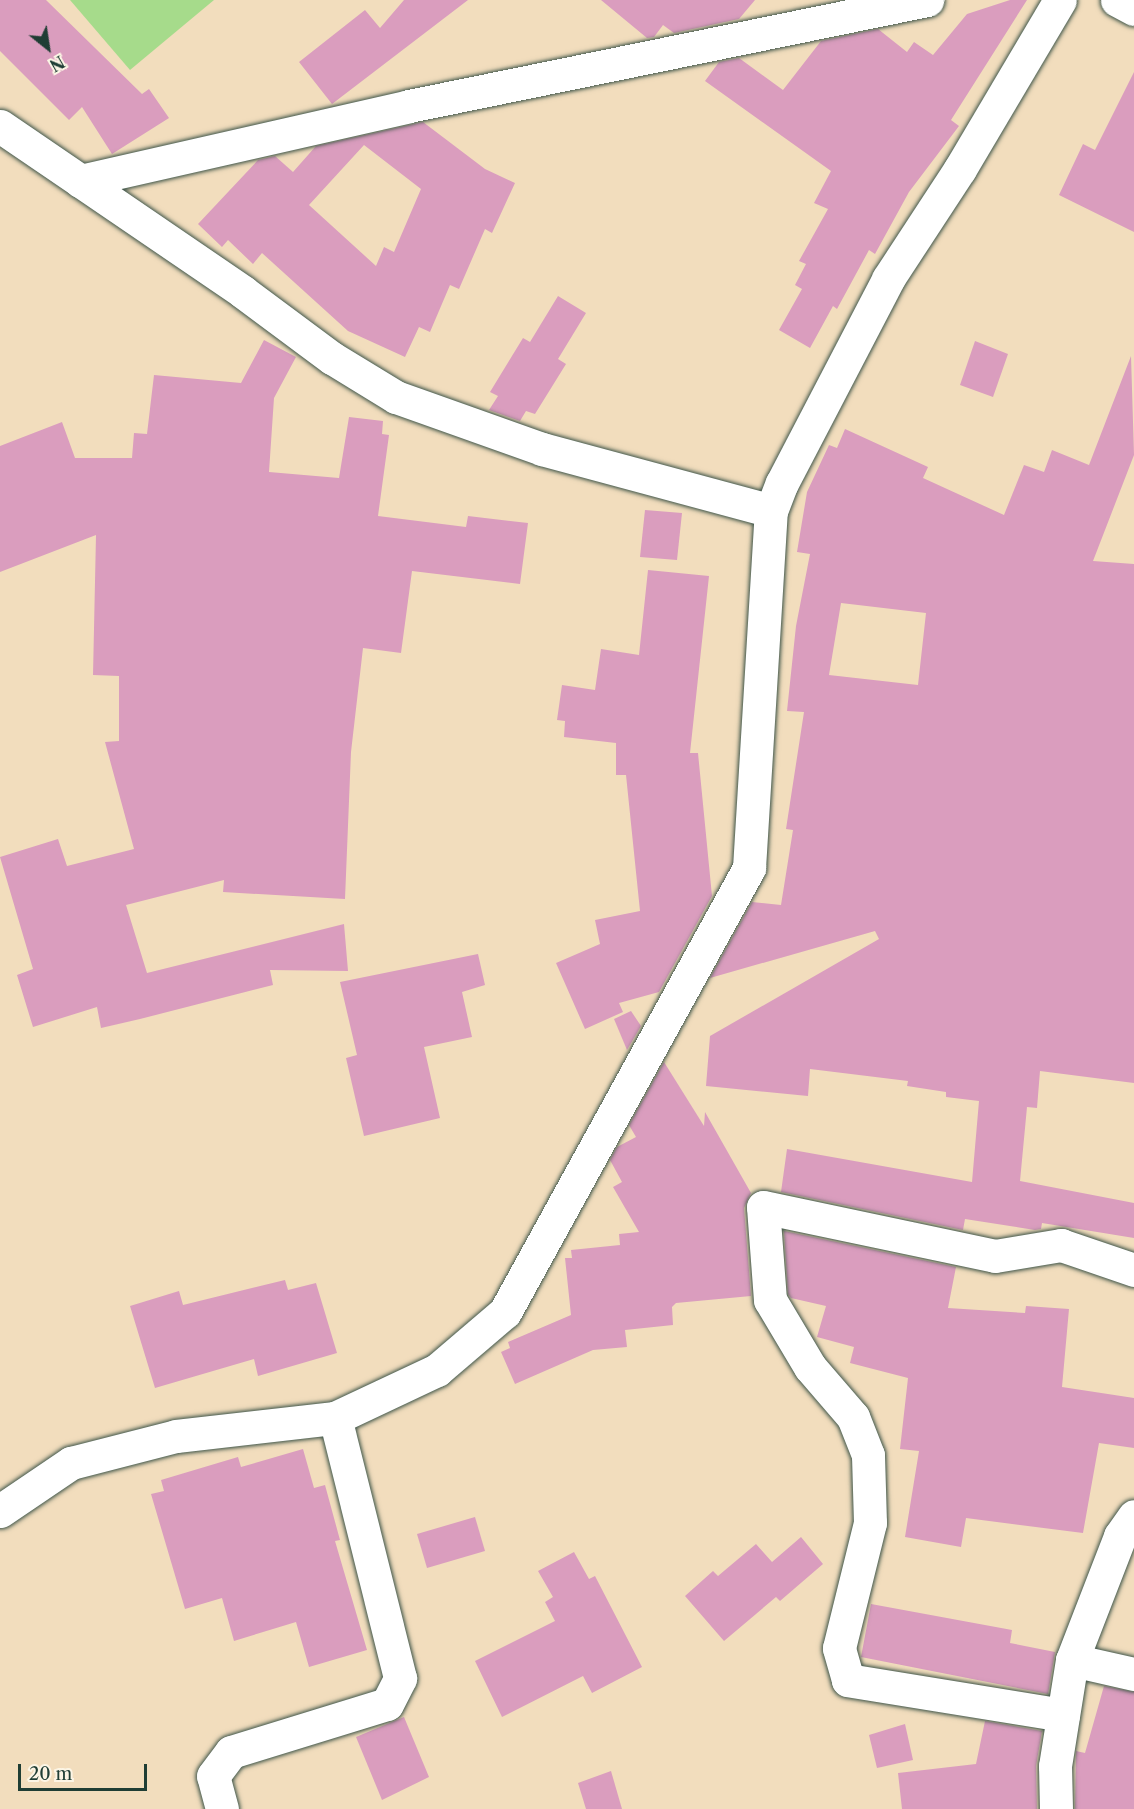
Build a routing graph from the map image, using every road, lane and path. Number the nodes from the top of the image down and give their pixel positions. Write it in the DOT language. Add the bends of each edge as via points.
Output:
graph roads {
  1 [pos="927,0"];
  2 [pos="1060,0"];
  3 [pos="1117,0"];
  4 [pos="1134,9"];
  5 [pos="0,126"];
  6 [pos="80,181"];
  7 [pos="771,511"];
  8 [pos="1134,1270"];
  9 [pos="335,1418"];
  10 [pos="0,1511"];
  11 [pos="1134,1516"];
  12 [pos="1072,1660"];
  13 [pos="1134,1674"];
  14 [pos="1064,1715"];
  15 [pos="222,1809"];
  16 [pos="1056,1809"];
  1 -- 6 [label="street" via="409,106"];
  2 -- 7 [label="street" via="960,170 888,279"];
  3 -- 4 [label="street"];
  5 -- 6 [label="street"];
  6 -- 7 [label="street" via="332,358 396,397 542,449"];
  7 -- 9 [label="street" via="749,868 505,1312 437,1370"];
  8 -- 14 [label="street" via="1061,1245 995,1256 763,1207 770,1300 810,1367 853,1417 868,1455 870,1524 839,1648 848,1680"];
  9 -- 10 [label="street" via="176,1436 71,1463"];
  9 -- 15 [label="street" via="400,1678 387,1704 231,1752 213,1776"];
  11 -- 12 [label="street" via="1120,1536"];
  12 -- 13 [label="street"];
  12 -- 14 [label="street"];
  14 -- 16 [label="street" via="1055,1766"];
}
